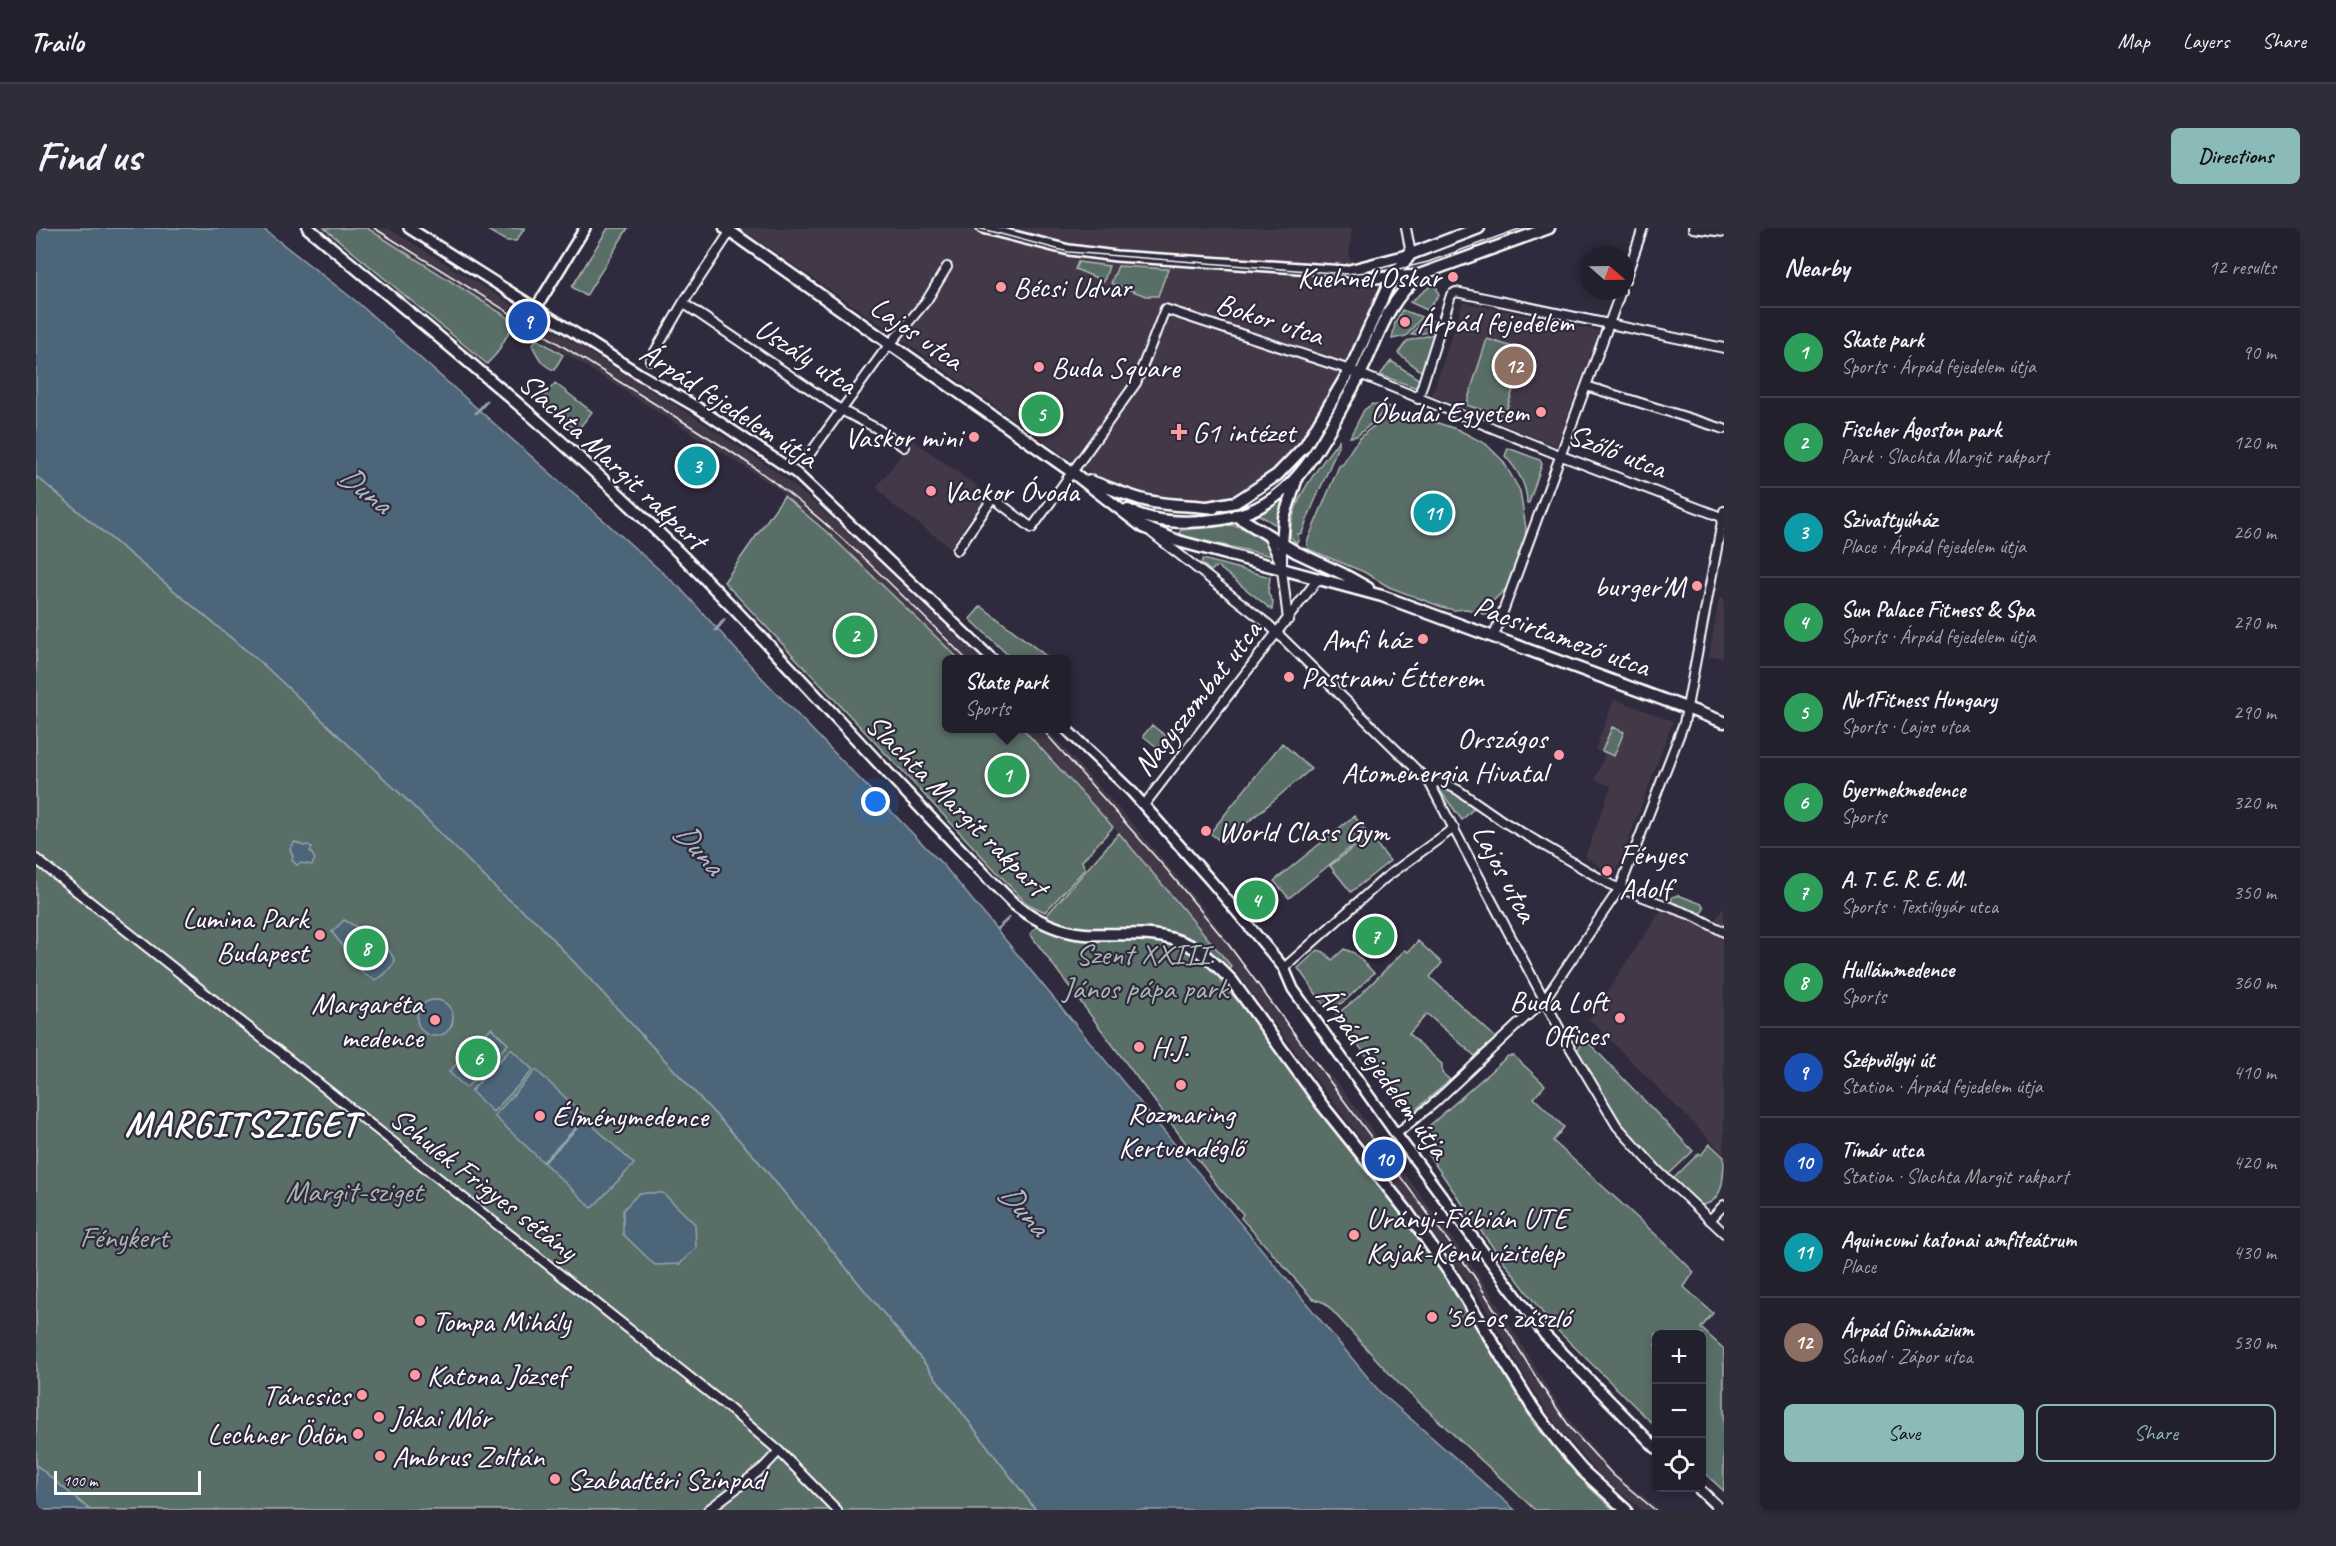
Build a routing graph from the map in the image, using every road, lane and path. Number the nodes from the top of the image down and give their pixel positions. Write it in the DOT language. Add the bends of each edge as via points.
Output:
graph roads {
  1 [pos="308,228"];
  2 [pos="409,228"];
  3 [pos="585,228"];
  4 [pos="982,228"];
  5 [pos="1406,228"];
  6 [pos="1479,228"];
  7 [pos="1549,228"];
  8 [pos="1643,228"];
  9 [pos="1693,228"];
  10 [pos="727,230"];
  11 [pos="1724,232"];
  12 [pos="1411,254"];
  13 [pos="1634,254"];
  14 [pos="947,267"];
  15 [pos="1345,271"];
  16 [pos="1419,275"];
  17 [pos="1392,277"];
  18 [pos="1375,278"];
  19 [pos="1384,293"];
  20 [pos="1618,300"];
  21 [pos="683,303"];
  22 [pos="536,308"];
  23 [pos="1610,322"];
  24 [pos="891,344"];
  25 [pos="1724,348"];
  26 [pos="650,360"];
  27 [pos="1354,373"];
  28 [pos="1586,386"];
  29 [pos="1418,399"];
  30 [pos="841,410"];
  31 [pos="1724,429"];
  32 [pos="904,447"];
  33 [pos="809,455"];
  34 [pos="1559,455"];
  35 [pos="1077,475"];
  36 [pos="1298,477"];
  37 [pos="1109,501"];
  38 [pos="1208,507"];
  39 [pos="1724,516"];
  40 [pos="1239,517"];
  41 [pos="1143,527"];
  42 [pos="1268,535"];
  43 [pos="1178,541"];
  44 [pos="1282,544"];
  45 [pos="957,550"];
  46 [pos="1282,570"];
  47 [pos="1318,579"];
  48 [pos="1382,596"];
  49 [pos="1288,620"];
  50 [pos="1277,634"];
  51 [pos="1494,636"];
  52 [pos="988,655"];
  53 [pos="1688,707"];
  54 [pos="1724,722"];
  55 [pos="1069,733"];
  56 [pos="1428,782"];
  57 [pos="1144,805"];
  58 [pos="1454,828"];
  59 [pos="36,859"];
  60 [pos="1620,888"];
  61 [pos="1724,932"];
  62 [pos="1284,968"];
  63 [pos="1544,1000"];
  64 [pos="1396,1134"];
  65 [pos="1724,1205"];
  66 [pos="1710,1220"];
  67 [pos="1724,1233"];
  68 [pos="1652,1444"];
  69 [pos="779,1451"];
  70 [pos="1702,1492"];
  71 [pos="708,1510"];
  72 [pos="837,1510"];
  73 [pos="1626,1510"];
  74 [pos="1721,1510"];
  1 -- 73 [label="main road, Slachta Margit rakpart" via="549,432 654,528 1014,904 1029,916 1064,931 1134,933 1182,942 1217,966 1406,1210 1559,1443"];
  2 -- 22 [label="street, Árpád fejedelem útja"];
  3 -- 22 [label="street"];
  4 -- 15 [label="street" via="1069,250 1116,256"];
  5 -- 12 [label="street"];
  6 -- 12 [label="main road"];
  7 -- 16 [label="main road"];
  8 -- 13 [label="street"];
  9 -- 11 [label="street"];
  10 -- 21 [label="street"];
  10 -- 24 [label="main road, Lajos utca"];
  12 -- 15 [label="street"];
  12 -- 17 [label="main road, Nagyszombat utca"];
  14 -- 24 [label="street" via="927,300"];
  15 -- 18 [label="street"];
  16 -- 17 [label="street"];
  16 -- 27 [label="main road, Nagyszombat utca" via="1390,306"];
  17 -- 18 [label="street"];
  17 -- 19 [label="main road, Nagyszombat utca"];
  18 -- 19 [label="street" via="1384,285"];
  19 -- 27 [label="main road, Nagyszombat utca"];
  20 -- 23 [label="street"];
  21 -- 26 [label="street"];
  21 -- 30 [label="street, Uszály utca"];
  22 -- 52 [label="street, Árpád fejedelem útja" via="796,473"];
  23 -- 25 [label="street"];
  23 -- 28 [label="street"];
  23 -- 29 [label="street" via="1462,292 1451,295"];
  24 -- 30 [label="street"];
  24 -- 35 [label="main road, Lajos utca"];
  27 -- 29 [label="street, Szőlő utca"];
  27 -- 35 [label="street, Bokor utca" via="1165,309 1136,382"];
  27 -- 36 [label="main road, Nagyszombat utca" via="1333,424"];
  27 -- 38 [label="main road, Nagyszombat utca" via="1305,446 1277,475 1236,502"];
  28 -- 31 [label="street"];
  28 -- 34 [label="street"];
  29 -- 34 [label="street, Szőlő utca"];
  30 -- 32 [label="street, Uszály utca"];
  30 -- 33 [label="street"];
  34 -- 39 [label="street, Szőlő utca"];
  34 -- 51 [label="street"];
  35 -- 37 [label="main road, Lajos utca"];
  35 -- 38 [label="main road, Lajos utca" via="1152,502"];
  35 -- 45 [label="street" via="1032,528 993,498"];
  36 -- 40 [label="main road, Nagyszombat utca" via="1275,499"];
  36 -- 44 [label="main road, Nagyszombat utca" via="1286,510"];
  37 -- 40 [label="main road, Nagyszombat utca" via="1134,513 1166,521"];
  37 -- 41 [label="main road, Lajos utca"];
  38 -- 40 [label="main road, Pacsirtamező utca"];
  39 -- 53 [label="street"];
  40 -- 42 [label="main road, Pacsirtamező utca"];
  41 -- 43 [label="main road, Lajos utca"];
  41 -- 50 [label="street, Lajos utca"];
  42 -- 44 [label="main road, Pacsirtamező utca"];
  42 -- 46 [label="street, Nagyszombat utca"];
  43 -- 46 [label="main road, Pacsirtamező utca"];
  44 -- 46 [label="street, Nagyszombat utca"];
  44 -- 48 [label="main road, Pacsirtamező utca"];
  46 -- 47 [label="main road, Pacsirtamező utca"];
  46 -- 49 [label="street, Nagyszombat utca"];
  47 -- 48 [label="main road, Pacsirtamező utca"];
  47 -- 49 [label="street, Nagyszombat utca"];
  48 -- 51 [label="main road, Pacsirtamező utca"];
  49 -- 50 [label="street, Nagyszombat utca"];
  50 -- 56 [label="street, Lajos utca"];
  50 -- 57 [label="street, Nagyszombat utca"];
  51 -- 53 [label="main road, Pacsirtamező utca"];
  53 -- 54 [label="main road, Pacsirtamező utca"];
  53 -- 60 [label="street"];
  55 -- 57 [label="street, Árpád fejedelem útja"];
  56 -- 58 [label="street, Lajos utca"];
  56 -- 60 [label="street" via="1444,783 1458,790 1504,822"];
  57 -- 62 [label="street, Árpád fejedelem útja"];
  58 -- 62 [label="street" via="1385,878"];
  58 -- 63 [label="street, Lajos utca"];
  59 -- 69 [label="street, Schulek Frigyes sétány"];
  60 -- 61 [label="street" via="1694,916"];
  60 -- 63 [label="street"];
  62 -- 64 [label="street, Árpád fejedelem útja" via="1293,989"];
  63 -- 64 [label="street"];
  63 -- 66 [label="street, Lajos utca" via="1617,1126 1658,1172"];
  64 -- 68 [label="street, Árpád fejedelem útja" via="1545,1335"];
  65 -- 66 [label="street"];
  66 -- 67 [label="street, Lajos utca"];
  69 -- 71 [label="street"];
  69 -- 72 [label="street, Schulek Frigyes sétány"];
  70 -- 74 [label="street"];
}
